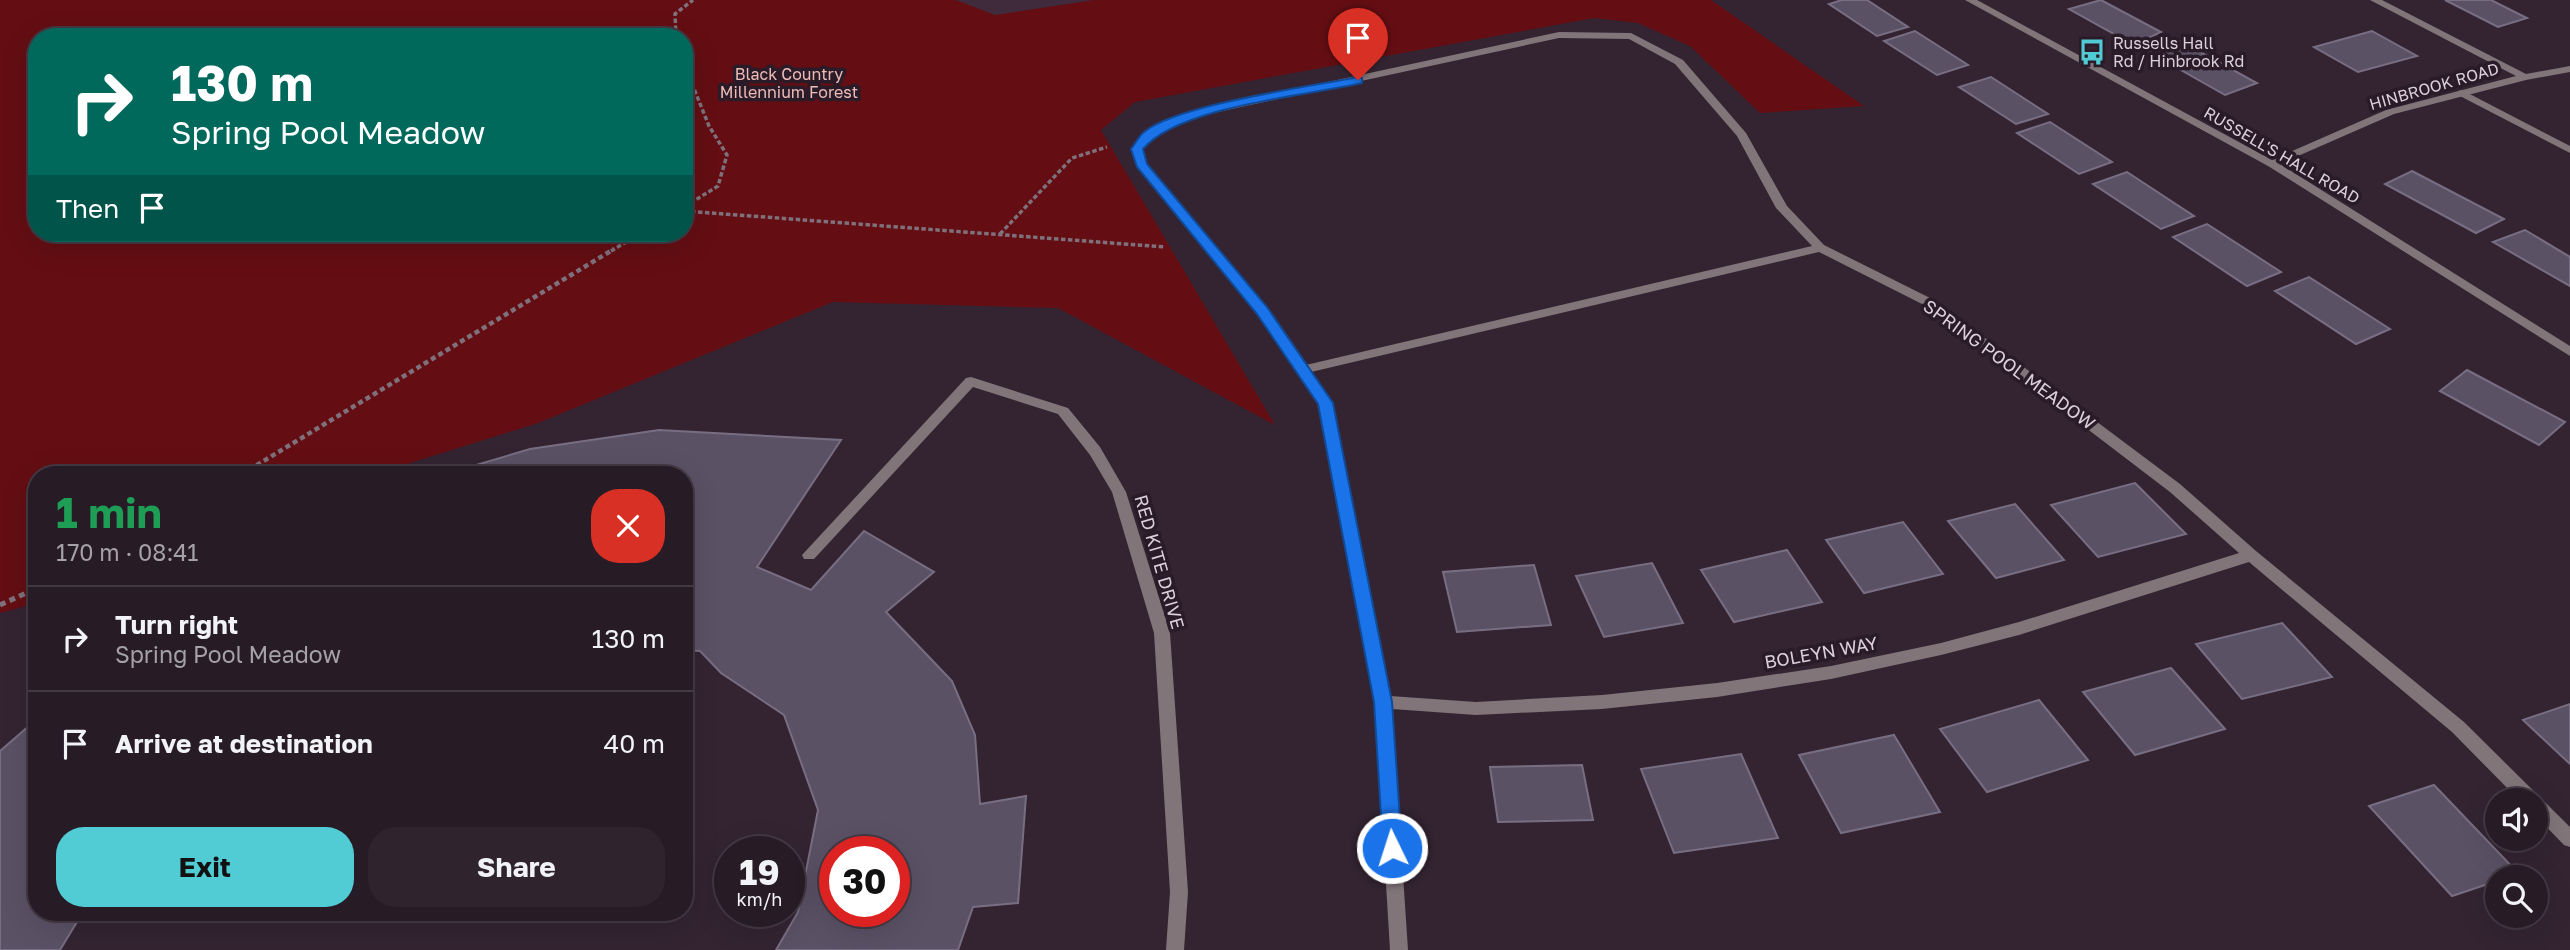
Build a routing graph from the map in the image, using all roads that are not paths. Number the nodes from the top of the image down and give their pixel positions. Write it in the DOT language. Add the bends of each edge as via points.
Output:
graph roads {
  1 [pos="1970,0"];
  2 [pos="2375,0"];
  3 [pos="2570,69"];
  4 [pos="2525,77"];
  5 [pos="2462,93"];
  6 [pos="2570,150"];
  7 [pos="2272,164"];
  8 [pos="1820,248"];
  9 [pos="2570,352"];
  10 [pos="1302,370"];
  11 [pos="809,555"];
  12 [pos="2251,555"];
  13 [pos="1383,702"];
  14 [pos="2518,788"];
  15 [pos="2548,817"];
  16 [pos="2570,839"];
  17 [pos="1175,950"];
  18 [pos="1399,950"];
  1 -- 7 [label="street, RUSSELL'S HALL ROAD"];
  2 -- 4 [label="street"];
  3 -- 4 [label="street, HINBROOK ROAD"];
  4 -- 5 [label="street, HINBROOK ROAD"];
  5 -- 6 [label="street"];
  5 -- 7 [label="street, HINBROOK ROAD" via="2390,112"];
  7 -- 9 [label="street, RUSSELL'S HALL ROAD"];
  8 -- 10 [label="street"];
  8 -- 10 [label="street, SPRING POOL MEADOW" via="1782,208 1742,135 1679,62 1631,36 1559,35 1211,110 1148,135 1137,149 1141,165 1262,311"];
  8 -- 12 [label="street, SPRING POOL MEADOW" via="1930,303 2175,488"];
  10 -- 13 [label="street" via="1326,403"];
  11 -- 17 [label="street, RED KITE DRIVE" via="971,380 1063,411 1096,451 1119,492 1162,634 1179,892"];
  12 -- 13 [label="street, BOLEYN WAY" via="2108,604 1966,643 1797,679 1487,709"];
  12 -- 14 [label="street, SPRING POOL MEADOW" via="2458,727"];
  13 -- 18 [label="street"];
  15 -- 16 [label="street"];
}
